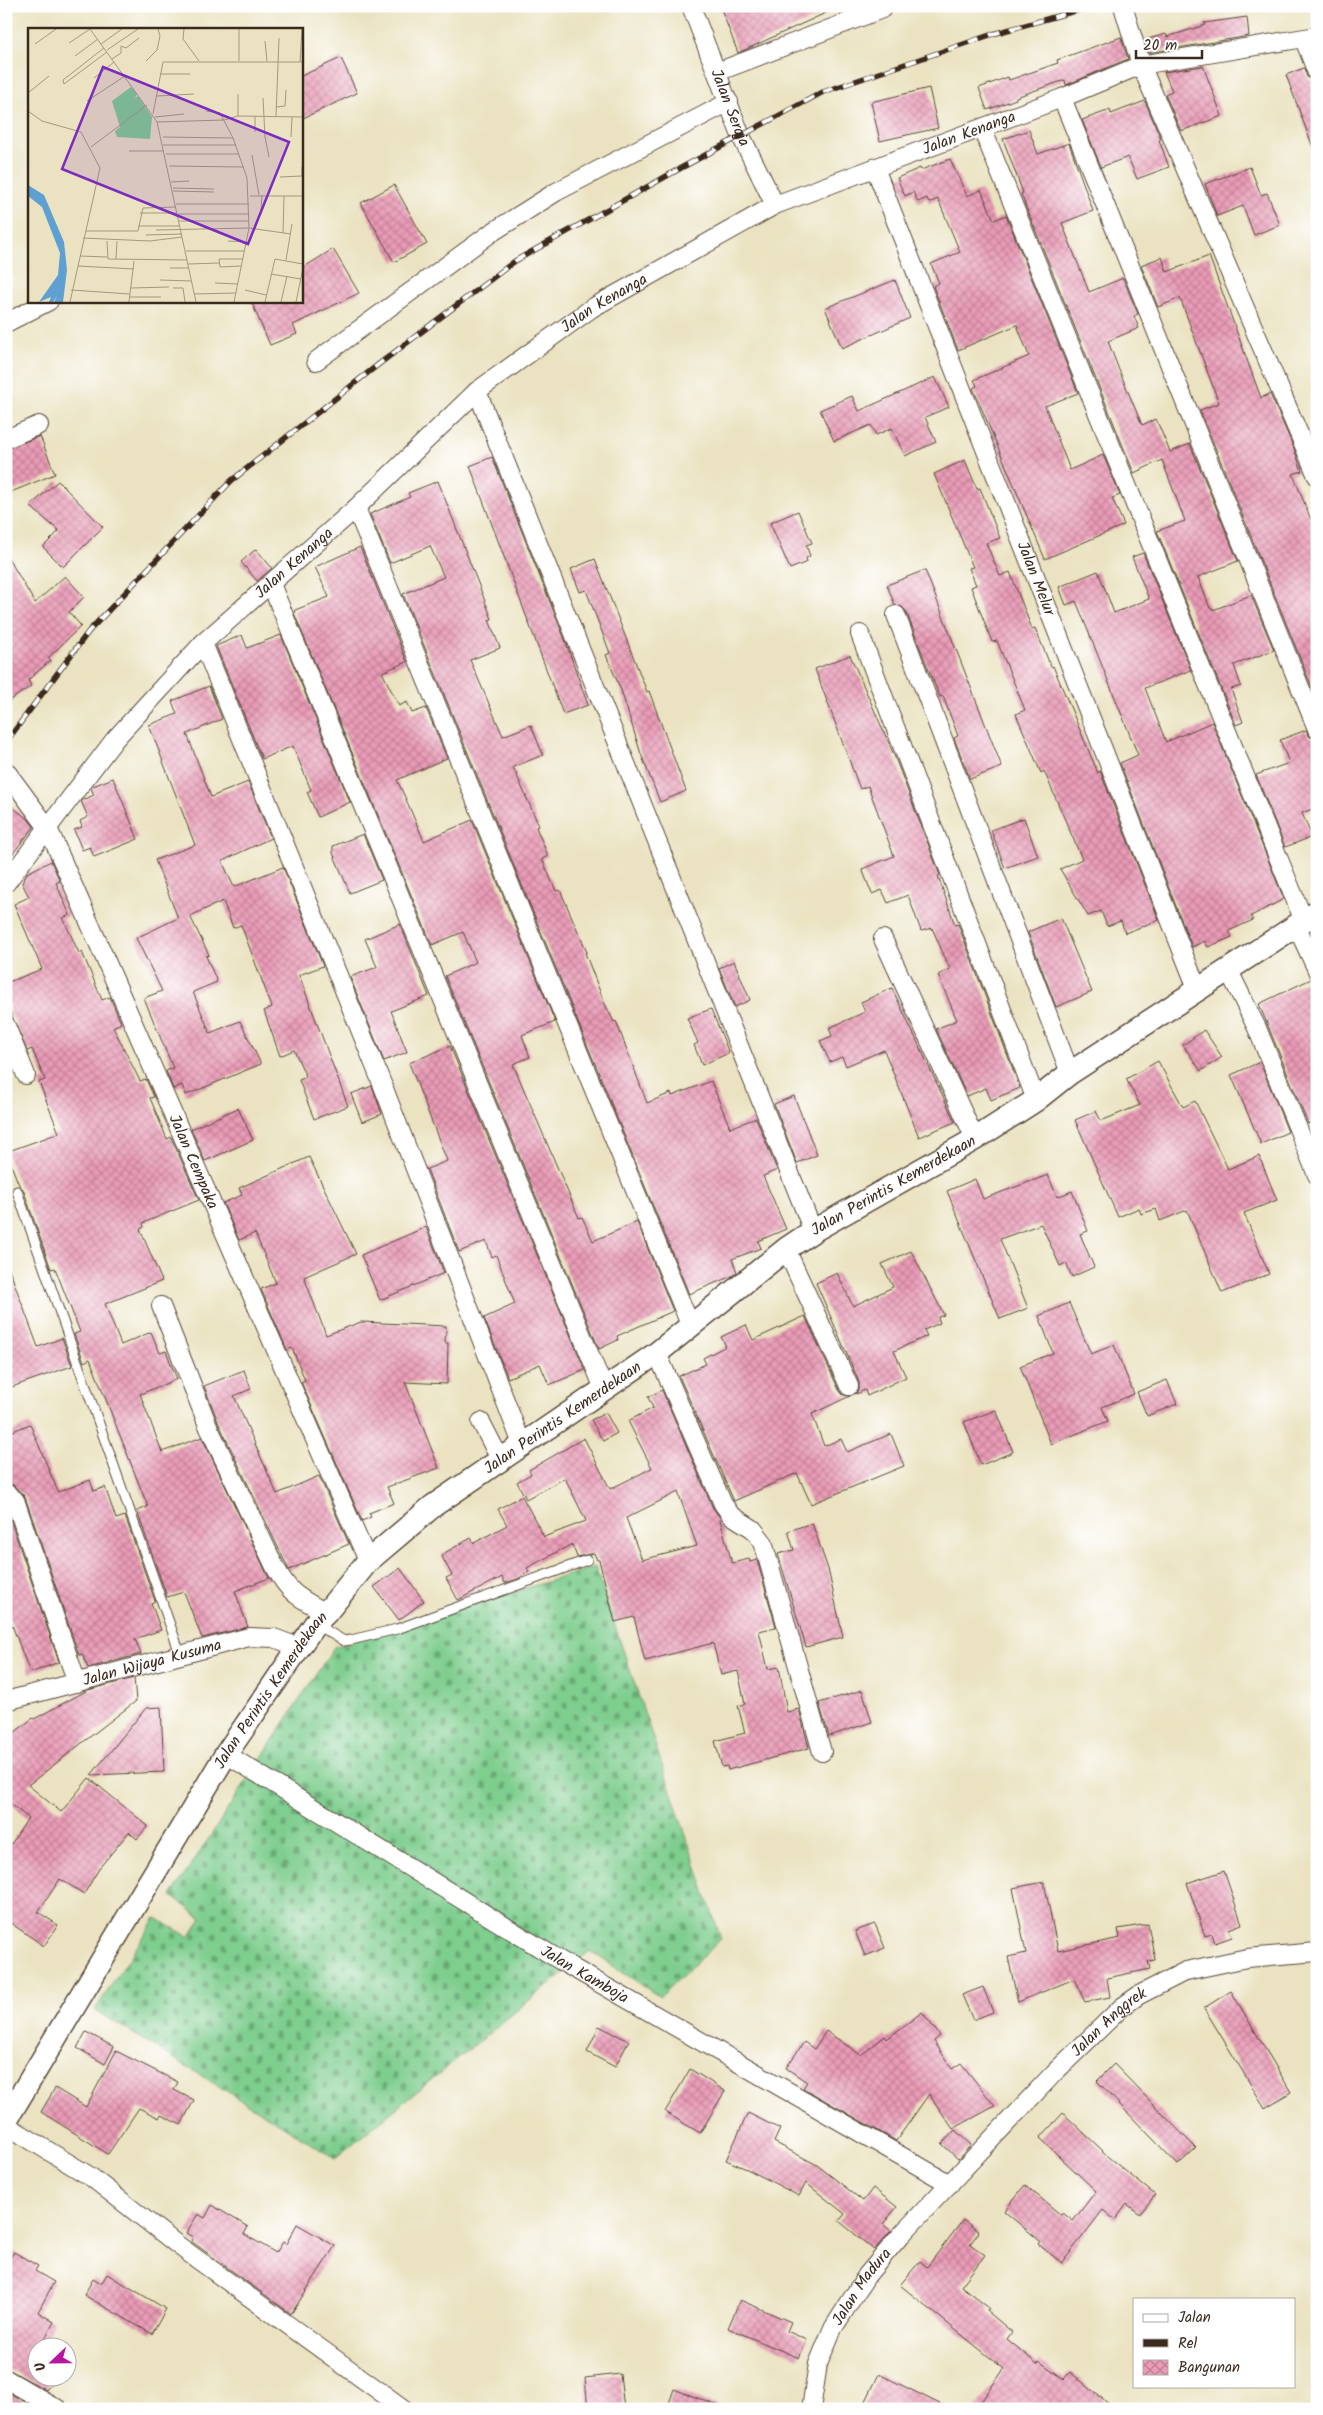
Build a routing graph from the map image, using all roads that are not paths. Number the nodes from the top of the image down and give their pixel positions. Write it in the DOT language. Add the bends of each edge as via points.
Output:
graph roads {
  1 [pos="691,6"];
  2 [pos="1123,6"];
  3 [pos="882,9"];
  4 [pos="1311,38"];
  5 [pos="1142,65"];
  6 [pos="716,72"];
  7 [pos="1317,73"];
  8 [pos="1062,98"];
  9 [pos="729,102"];
  10 [pos="982,128"];
  11 [pos="875,168"];
  12 [pos="775,205"];
  13 [pos="47,302"];
  14 [pos="6,323"];
  15 [pos="316,361"];
  16 [pos="478,391"];
  17 [pos="39,425"];
  18 [pos="6,439"];
  19 [pos="1317,476"];
  20 [pos="356,508"];
  21 [pos="271,584"];
  22 [pos="896,615"];
  23 [pos="860,634"];
  24 [pos="204,642"];
  25 [pos="1317,729"];
  26 [pos="6,771"];
  27 [pos="48,828"];
  28 [pos="6,883"];
  29 [pos="1306,920"];
  30 [pos="883,939"];
  31 [pos="1317,970"];
  32 [pos="1229,971"];
  33 [pos="1198,991"];
  34 [pos="6,1026"];
  35 [pos="1070,1073"];
  36 [pos="26,1075"];
  37 [pos="1036,1100"];
  38 [pos="975,1139"];
  39 [pos="1317,1175"];
  40 [pos="17,1191"];
  41 [pos="813,1231"];
  42 [pos="786,1249"];
  43 [pos="161,1306"];
  44 [pos="691,1327"];
  45 [pos="657,1353"];
  46 [pos="849,1386"];
  47 [pos="604,1389"];
  48 [pos="481,1422"];
  49 [pos="522,1444"];
  50 [pos="500,1459"];
  51 [pos="6,1493"];
  52 [pos="587,1560"];
  53 [pos="368,1561"];
  54 [pos="320,1618"];
  55 [pos="298,1647"];
  56 [pos="181,1656"];
  57 [pos="77,1684"];
  58 [pos="6,1701"];
  59 [pos="822,1752"];
  60 [pos="226,1754"];
  61 [pos="1317,1952"];
  62 [pos="6,2120"];
  63 [pos="6,2125"];
  64 [pos="950,2184"];
  65 [pos="6,2379"];
  66 [pos="58,2409"];
  67 [pos="404,2409"];
  68 [pos="811,2409"];
  1 -- 6 [label="street, Jalan Seroja"];
  2 -- 5 [label="street"];
  3 -- 6 [label="street"];
  4 -- 5 [label="street, Jalan Kenanga"];
  4 -- 7 [label="street"];
  5 -- 8 [label="street, Jalan Kenanga"];
  5 -- 19 [label="street"];
  6 -- 9 [label="street, Jalan Seroja"];
  8 -- 10 [label="street, Jalan Kenanga"];
  8 -- 25 [label="street"];
  9 -- 12 [label="street, Jalan Seroja" via="741,136"];
  9 -- 15 [label="street" via="556,192 491,233"];
  10 -- 11 [label="street, Jalan Kenanga"];
  10 -- 29 [label="street"];
  11 -- 12 [label="street, Jalan Kenanga"];
  11 -- 33 [label="street, Jalan Melur"];
  12 -- 16 [label="street, Jalan Kenanga" via="592,308"];
  13 -- 14 [label="street"];
  16 -- 20 [label="street, Jalan Kenanga"];
  16 -- 41 [label="street"];
  17 -- 18 [label="street"];
  20 -- 21 [label="street, Jalan Kenanga"];
  20 -- 44 [label="street"];
  21 -- 24 [label="street, Jalan Kenanga"];
  21 -- 47 [label="street"];
  22 -- 35 [label="street"];
  23 -- 37 [label="street"];
  24 -- 27 [label="street, Jalan Kenanga" via="115,739"];
  24 -- 49 [label="street"];
  26 -- 27 [label="street, Jalan Cempaka"];
  27 -- 28 [label="street, Jalan Kenanga"];
  27 -- 53 [label="street, Jalan Cempaka"];
  29 -- 31 [label="street"];
  29 -- 32 [label="street, Jalan Perintis Kemerdekaan"];
  30 -- 38 [label="street"];
  32 -- 33 [label="street, Jalan Perintis Kemerdekaan"];
  32 -- 39 [label="street" via="1257,1028"];
  33 -- 35 [label="street, Jalan Perintis Kemerdekaan"];
  34 -- 36 [label="street"];
  35 -- 37 [label="street, Jalan Perintis Kemerdekaan"];
  37 -- 38 [label="street, Jalan Perintis Kemerdekaan"];
  38 -- 41 [label="street, Jalan Perintis Kemerdekaan"];
  40 -- 56 [label="lane"];
  41 -- 42 [label="street, Jalan Perintis Kemerdekaan"];
  42 -- 44 [label="street, Jalan Perintis Kemerdekaan"];
  42 -- 46 [label="street"];
  43 -- 54 [label="street" via="209,1428 274,1568 285,1586"];
  44 -- 45 [label="street, Jalan Perintis Kemerdekaan"];
  45 -- 47 [label="street, Jalan Perintis Kemerdekaan"];
  45 -- 59 [label="street" via="730,1515 753,1529 763,1542"];
  47 -- 49 [label="street, Jalan Perintis Kemerdekaan"];
  48 -- 50 [label="street"];
  49 -- 50 [label="street, Jalan Perintis Kemerdekaan"];
  50 -- 53 [label="street, Jalan Perintis Kemerdekaan" via="433,1506"];
  51 -- 57 [label="street" via="15,1500"];
  52 -- 54 [label="lane" via="397,1629 351,1640 344,1641"];
  53 -- 54 [label="street, Jalan Perintis Kemerdekaan"];
  54 -- 55 [label="street, Jalan Perintis Kemerdekaan"];
  55 -- 56 [label="street, Jalan Wijaya Kusuma" via="274,1638 249,1637"];
  55 -- 60 [label="street, Jalan Perintis Kemerdekaan"];
  56 -- 57 [label="street, Jalan Wijaya Kusuma"];
  57 -- 58 [label="street, Jalan Wijaya Kusuma"];
  60 -- 62 [label="street, Jalan Perintis Kemerdekaan"];
  60 -- 64 [label="street, Jalan Kamboja" via="566,1964"];
  61 -- 64 [label="street, Jalan Anggrek" via="1247,1958 1186,1971 1139,1995 1122,2007 1054,2073"];
  63 -- 67 [label="street" via="91,2177 179,2246"];
  64 -- 68 [label="street, Jalan Madura" via="901,2235 847,2305 818,2364"];
  65 -- 66 [label="street"];
}
